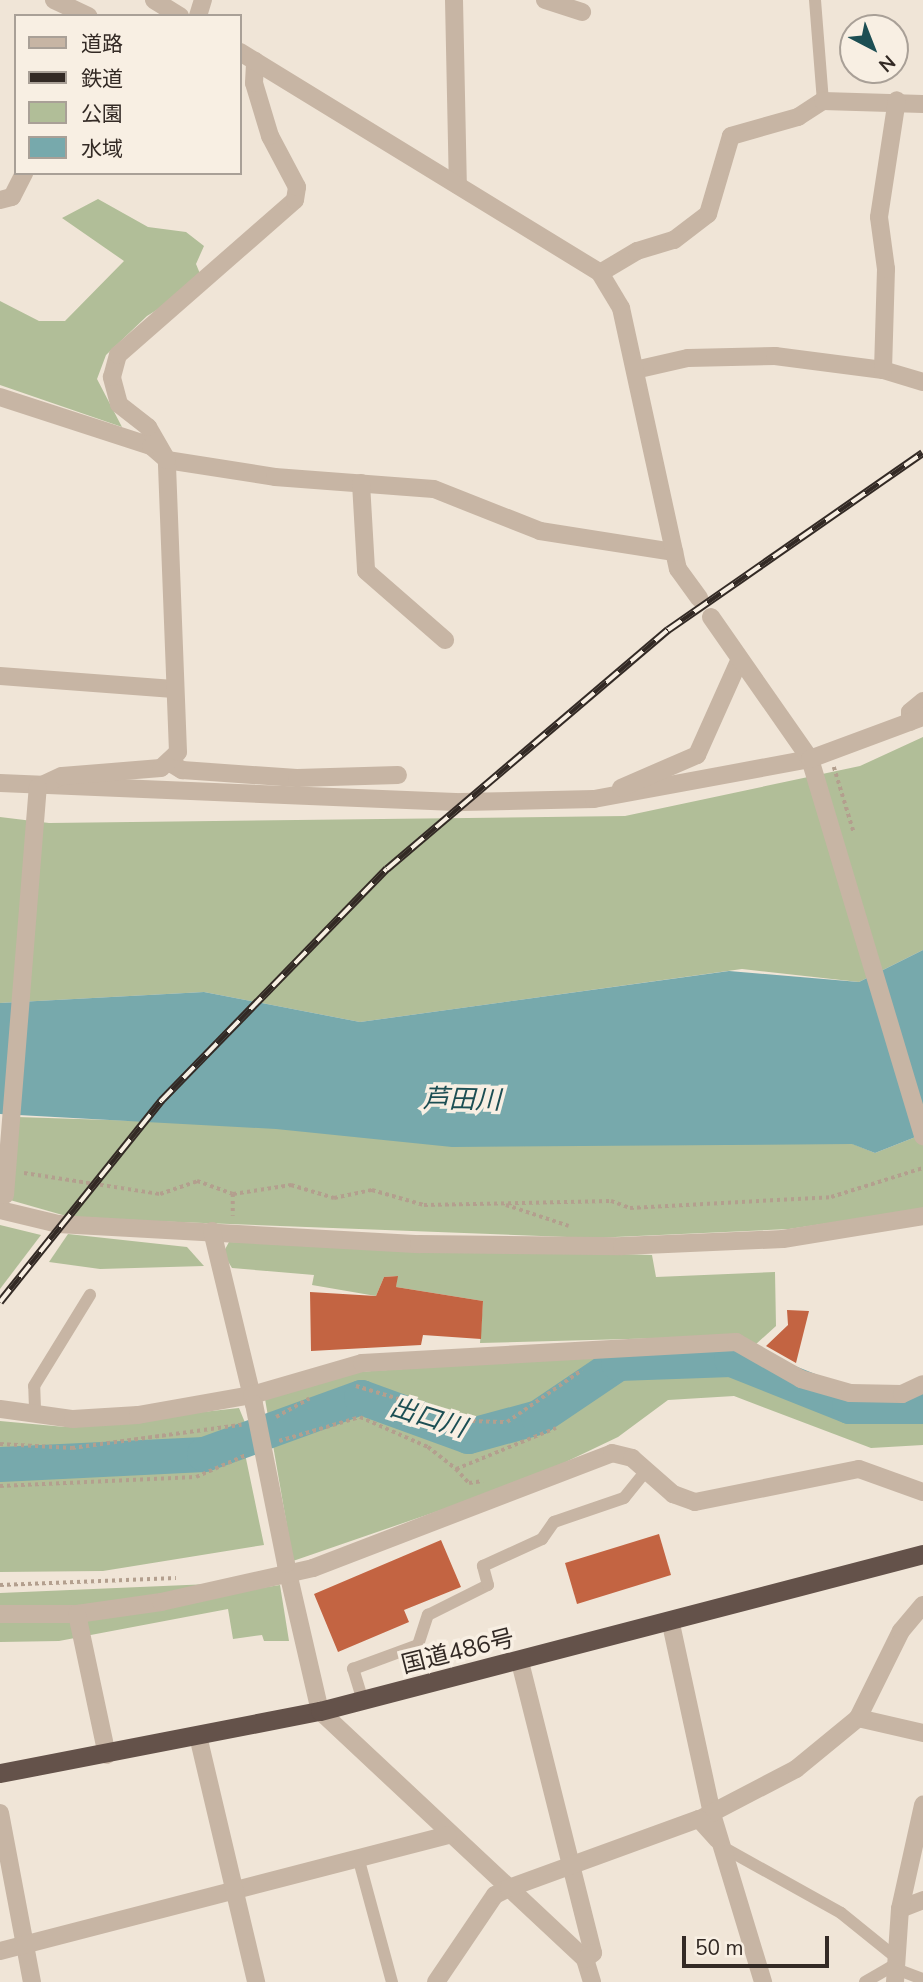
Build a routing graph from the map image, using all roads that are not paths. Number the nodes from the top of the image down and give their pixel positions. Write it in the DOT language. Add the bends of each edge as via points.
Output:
graph roads {
  1 [pos="54,0"];
  2 [pos="154,0"];
  3 [pos="454,0"];
  4 [pos="545,0"];
  5 [pos="815,0"];
  6 [pos="582,12"];
  7 [pos="84,14"];
  8 [pos="177,14"];
  9 [pos="248,57"];
  10 [pos="897,100"];
  11 [pos="823,101"];
  12 [pos="923,104"];
  13 [pos="23,175"];
  14 [pos="458,185"];
  15 [pos="0,200"];
  16 [pos="600,273"];
  17 [pos="635,370"];
  18 [pos="883,370"];
  19 [pos="923,383"];
  20 [pos="0,397"];
  21 [pos="167,460"];
  22 [pos="361,484"];
  23 [pos="674,552"];
  24 [pos="699,598"];
  25 [pos="711,617"];
  26 [pos="445,640"];
  27 [pos="740,659"];
  28 [pos="0,676"];
  29 [pos="174,689"];
  30 [pos="923,701"];
  31 [pos="917,719"];
  32 [pos="172,764"];
  33 [pos="813,766"];
  34 [pos="398,775"];
  35 [pos="63,781"];
  36 [pos="0,783"];
  37 [pos="38,787"];
  38 [pos="617,796"];
  39 [pos="923,1136"];
  40 [pos="2,1204"];
  41 [pos="923,1216"];
  42 [pos="212,1231"];
  43 [pos="90,1295"];
  44 [pos="923,1384"];
  45 [pos="253,1399"];
  46 [pos="0,1409"];
  47 [pos="35,1409"];
  48 [pos="647,1470"];
  49 [pos="923,1492"];
  50 [pos="923,1554"];
  51 [pos="286,1569"];
  52 [pos="923,1605"];
  53 [pos="0,1614"];
  54 [pos="77,1614"];
  55 [pos="671,1624"];
  56 [pos="520,1662"];
  57 [pos="363,1701"];
  58 [pos="320,1711"];
  59 [pos="858,1718"];
  60 [pos="923,1733"];
  61 [pos="198,1736"];
  62 [pos="107,1755"];
  63 [pos="0,1773"];
  64 [pos="923,1805"];
  65 [pos="0,1813"];
  66 [pos="706,1816"];
  67 [pos="447,1835"];
  68 [pos="727,1850"];
  69 [pos="359,1857"];
  70 [pos="567,1866"];
  71 [pos="509,1888"];
  72 [pos="231,1889"];
  73 [pos="923,1900"];
  74 [pos="900,1909"];
  75 [pos="25,1946"];
  76 [pos="0,1951"];
  77 [pos="585,1959"];
  78 [pos="893,1968"];
  79 [pos="923,1979"];
  80 [pos="32,1982"];
  81 [pos="256,1982"];
  82 [pos="392,1982"];
  83 [pos="436,1982"];
  84 [pos="592,1982"];
  85 [pos="763,1982"];
  86 [pos="865,1982"];
  1 -- 7 [label="street"];
  2 -- 8 [label="street"];
  3 -- 14 [label="street"];
  4 -- 6 [label="street"];
  5 -- 11 [label="lane"];
  9 -- 14 [label="street"];
  9 -- 21 [label="street" via="270,136 297,187 295,200 118,355 112,377 119,404 148,427"];
  10 -- 11 [label="street"];
  10 -- 12 [label="street"];
  10 -- 18 [label="street" via="879,217 886,269"];
  11 -- 16 [label="street" via="798,117 731,136 708,214 674,240 637,251"];
  13 -- 15 [label="street" via="12,197"];
  14 -- 16 [label="street"];
  16 -- 17 [label="street" via="621,308"];
  17 -- 18 [label="street" via="688,358 775,356"];
  17 -- 23 [label="street"];
  18 -- 19 [label="street"];
  20 -- 21 [label="street" via="152,446"];
  21 -- 22 [label="street"];
  21 -- 29 [label="street"];
  22 -- 23 [label="street" via="434,489 540,531"];
  22 -- 26 [label="street" via="366,571"];
  23 -- 24 [label="street"];
  25 -- 27 [label="street"];
  27 -- 33 [label="street"];
  27 -- 38 [label="street" via="697,755 621,788"];
  28 -- 29 [label="street"];
  29 -- 32 [label="street" via="178,752"];
  30 -- 31 [label="street" via="910,712"];
  31 -- 33 [label="street"];
  32 -- 34 [label="street" via="297,778"];
  32 -- 35 [label="street"];
  33 -- 38 [label="street"];
  33 -- 39 [label="street"];
  35 -- 37 [label="street"];
  35 -- 38 [label="street" via="462,802"];
  36 -- 37 [label="street"];
  37 -- 40 [label="street, bridge"];
  40 -- 42 [label="street" via="58,1224"];
  41 -- 42 [label="street" via="783,1239 622,1245 419,1244"];
  42 -- 45 [label="street"];
  43 -- 47 [label="lane" via="34,1386"];
  44 -- 45 [label="street" via="902,1394 850,1393 801,1379 736,1342 362,1363"];
  45 -- 47 [label="street" via="73,1419"];
  45 -- 51 [label="street, bridge"];
  46 -- 47 [label="street"];
  48 -- 49 [label="street" via="673,1494 695,1502 859,1469"];
  48 -- 51 [label="street" via="611,1453"];
  48 -- 57 [label="lane" via="624,1498 554,1522 542,1539 483,1566 488,1585 428,1615 418,1645 353,1670"];
  50 -- 55 [label="highway, 国道486号"];
  51 -- 54 [label="street"];
  51 -- 58 [label="street"];
  52 -- 59 [label="street" via="901,1631"];
  53 -- 54 [label="street"];
  54 -- 62 [label="street"];
  55 -- 56 [label="highway, 国道486号"];
  55 -- 66 [label="street"];
  56 -- 57 [label="highway, 国道486号"];
  56 -- 70 [label="street"];
  57 -- 58 [label="highway, 国道486号"];
  58 -- 61 [label="highway, 国道486号"];
  58 -- 67 [label="street"];
  59 -- 60 [label="street"];
  59 -- 66 [label="street" via="796,1769"];
  61 -- 62 [label="highway, 国道486号"];
  61 -- 72 [label="street"];
  62 -- 63 [label="highway, 国道486号"];
  64 -- 74 [label="street"];
  65 -- 75 [label="street"];
  66 -- 68 [label="street"];
  66 -- 70 [label="street"];
  67 -- 69 [label="street"];
  67 -- 71 [label="street"];
  68 -- 78 [label="lane" via="841,1913"];
  68 -- 85 [label="street"];
  69 -- 72 [label="street"];
  69 -- 82 [label="lane"];
  70 -- 71 [label="street"];
  70 -- 77 [label="street" via="593,1953"];
  71 -- 77 [label="street"];
  71 -- 83 [label="street" via="495,1895"];
  72 -- 75 [label="street"];
  72 -- 81 [label="street"];
  73 -- 74 [label="street"];
  74 -- 78 [label="street"];
  75 -- 76 [label="street"];
  75 -- 80 [label="street"];
  77 -- 84 [label="street"];
  78 -- 79 [label="lane"];
  78 -- 86 [label="lane"];
}
